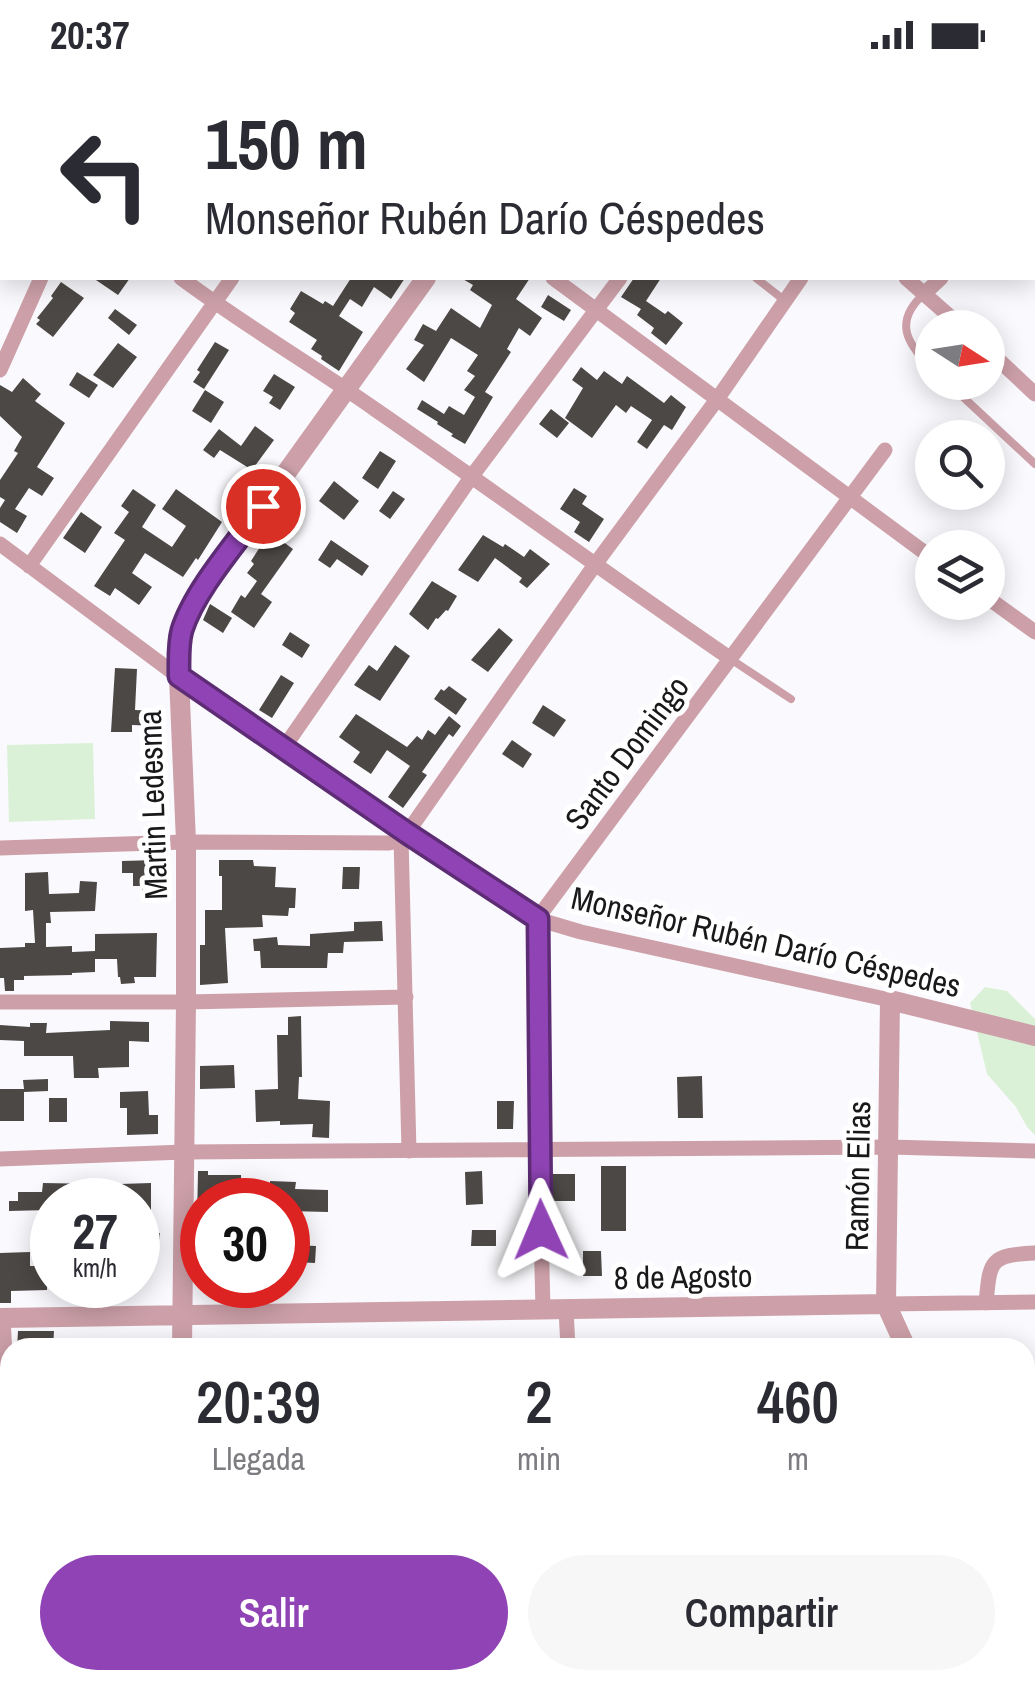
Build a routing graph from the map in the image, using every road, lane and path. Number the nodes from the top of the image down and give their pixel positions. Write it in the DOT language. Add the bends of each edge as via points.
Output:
graph roads {
  1 [pos="40,280"];
  2 [pos="185,280"];
  3 [pos="230,280"];
  4 [pos="425,280"];
  5 [pos="556,280"];
  6 [pos="618,280"];
  7 [pos="759,280"];
  8 [pos="800,280"];
  9 [pos="909,280"];
  10 [pos="940,280"];
  11 [pos="925,292"];
  12 [pos="785,301"];
  13 [pos="214,302"];
  14 [pos="596,309"];
  15 [pos="944,310"];
  16 [pos="915,352"];
  17 [pos="1005,366"];
  18 [pos="0,370"];
  19 [pos="347,389"];
  20 [pos="1035,394"];
  21 [pos="718,398"];
  22 [pos="966,400"];
  23 [pos="885,450"];
  24 [pos="1035,464"];
  25 [pos="472,476"];
  26 [pos="849,498"];
  27 [pos="0,544"];
  28 [pos="915,546"];
  29 [pos="29,566"];
  30 [pos="594,566"];
  31 [pos="1005,610"];
  32 [pos="1035,632"];
  33 [pos="731,659"];
  34 [pos="179,676"];
  35 [pos="791,699"];
  36 [pos="282,749"];
  37 [pos="404,835"];
  38 [pos="186,842"];
  39 [pos="0,848"];
  40 [pos="538,919"];
  41 [pos="406,998"];
  42 [pos="890,1000"];
  43 [pos="0,1002"];
  44 [pos="186,1002"];
  45 [pos="1035,1036"];
  46 [pos="888,1147"];
  47 [pos="539,1150"];
  48 [pos="410,1151"];
  49 [pos="1035,1151"];
  50 [pos="184,1152"];
  51 [pos="0,1159"];
  52 [pos="1035,1253"];
  53 [pos="1035,1302"];
  54 [pos="986,1303"];
  55 [pos="886,1304"];
  56 [pos="543,1309"];
  57 [pos="566,1309"];
  58 [pos="182,1316"];
  59 [pos="1,1318"];
  60 [pos="182,1338"];
  61 [pos="567,1338"];
  62 [pos="901,1338"];
  1 -- 18 [label="street"];
  2 -- 13 [label="street"];
  3 -- 13 [label="street"];
  4 -- 19 [label="street, Martin Ledesma"];
  5 -- 14 [label="street"];
  6 -- 14 [label="street"];
  7 -- 12 [label="lane"];
  8 -- 12 [label="street"];
  9 -- 11 [label="street"];
  10 -- 11 [label="street"];
  11 -- 15 [label="street"];
  11 -- 16 [label="lane" via="904,328"];
  12 -- 21 [label="street"];
  13 -- 19 [label="street"];
  13 -- 29 [label="street"];
  14 -- 21 [label="street"];
  14 -- 25 [label="street"];
  17 -- 20 [label="street"];
  19 -- 25 [label="street"];
  19 -- 34 [label="street, Martin Ledesma" via="188,613"];
  21 -- 26 [label="street"];
  21 -- 30 [label="street"];
  22 -- 24 [label="lane"];
  23 -- 26 [label="street, Santo Domingo"];
  25 -- 30 [label="street"];
  25 -- 36 [label="street"];
  26 -- 28 [label="street"];
  26 -- 33 [label="street, Santo Domingo"];
  27 -- 29 [label="street, Monseñor Rubén Darío Céspedes"];
  29 -- 34 [label="street, Monseñor Rubén Darío Céspedes"];
  30 -- 33 [label="street"];
  30 -- 37 [label="street"];
  31 -- 32 [label="street"];
  33 -- 35 [label="lane"];
  33 -- 40 [label="street, Santo Domingo"];
  34 -- 36 [label="street, Monseñor Rubén Darío Céspedes"];
  34 -- 38 [label="street, Martin Ledesma"];
  36 -- 37 [label="street, Monseñor Rubén Darío Céspedes"];
  37 -- 38 [label="street" via="388,843"];
  37 -- 40 [label="street, Monseñor Rubén Darío Céspedes"];
  37 -- 41 [label="street"];
  38 -- 39 [label="street"];
  38 -- 44 [label="street, Martin Ledesma"];
  40 -- 42 [label="street, Monseñor Rubén Darío Céspedes"];
  40 -- 47 [label="street"];
  41 -- 44 [label="street"];
  41 -- 48 [label="street"];
  42 -- 45 [label="street, Monseñor Rubén Darío Céspedes"];
  42 -- 46 [label="street, Ramón Elias"];
  43 -- 44 [label="street"];
  44 -- 50 [label="street, Martin Ledesma"];
  46 -- 47 [label="street"];
  46 -- 49 [label="street"];
  46 -- 55 [label="street, Ramón Elias"];
  47 -- 48 [label="street"];
  47 -- 56 [label="street"];
  48 -- 50 [label="street"];
  50 -- 51 [label="street"];
  50 -- 58 [label="street, Martin Ledesma"];
  52 -- 54 [label="street" via="996,1260"];
  53 -- 54 [label="street"];
  54 -- 55 [label="street"];
  55 -- 57 [label="street, 8 de Agosto"];
  55 -- 62 [label="street, Ramón Elias"];
  56 -- 57 [label="street, 8 de Agosto"];
  56 -- 58 [label="street, 8 de Agosto"];
  57 -- 61 [label="street"];
  58 -- 59 [label="street, 8 de Agosto"];
  58 -- 60 [label="street, Martin Ledesma"];
}
